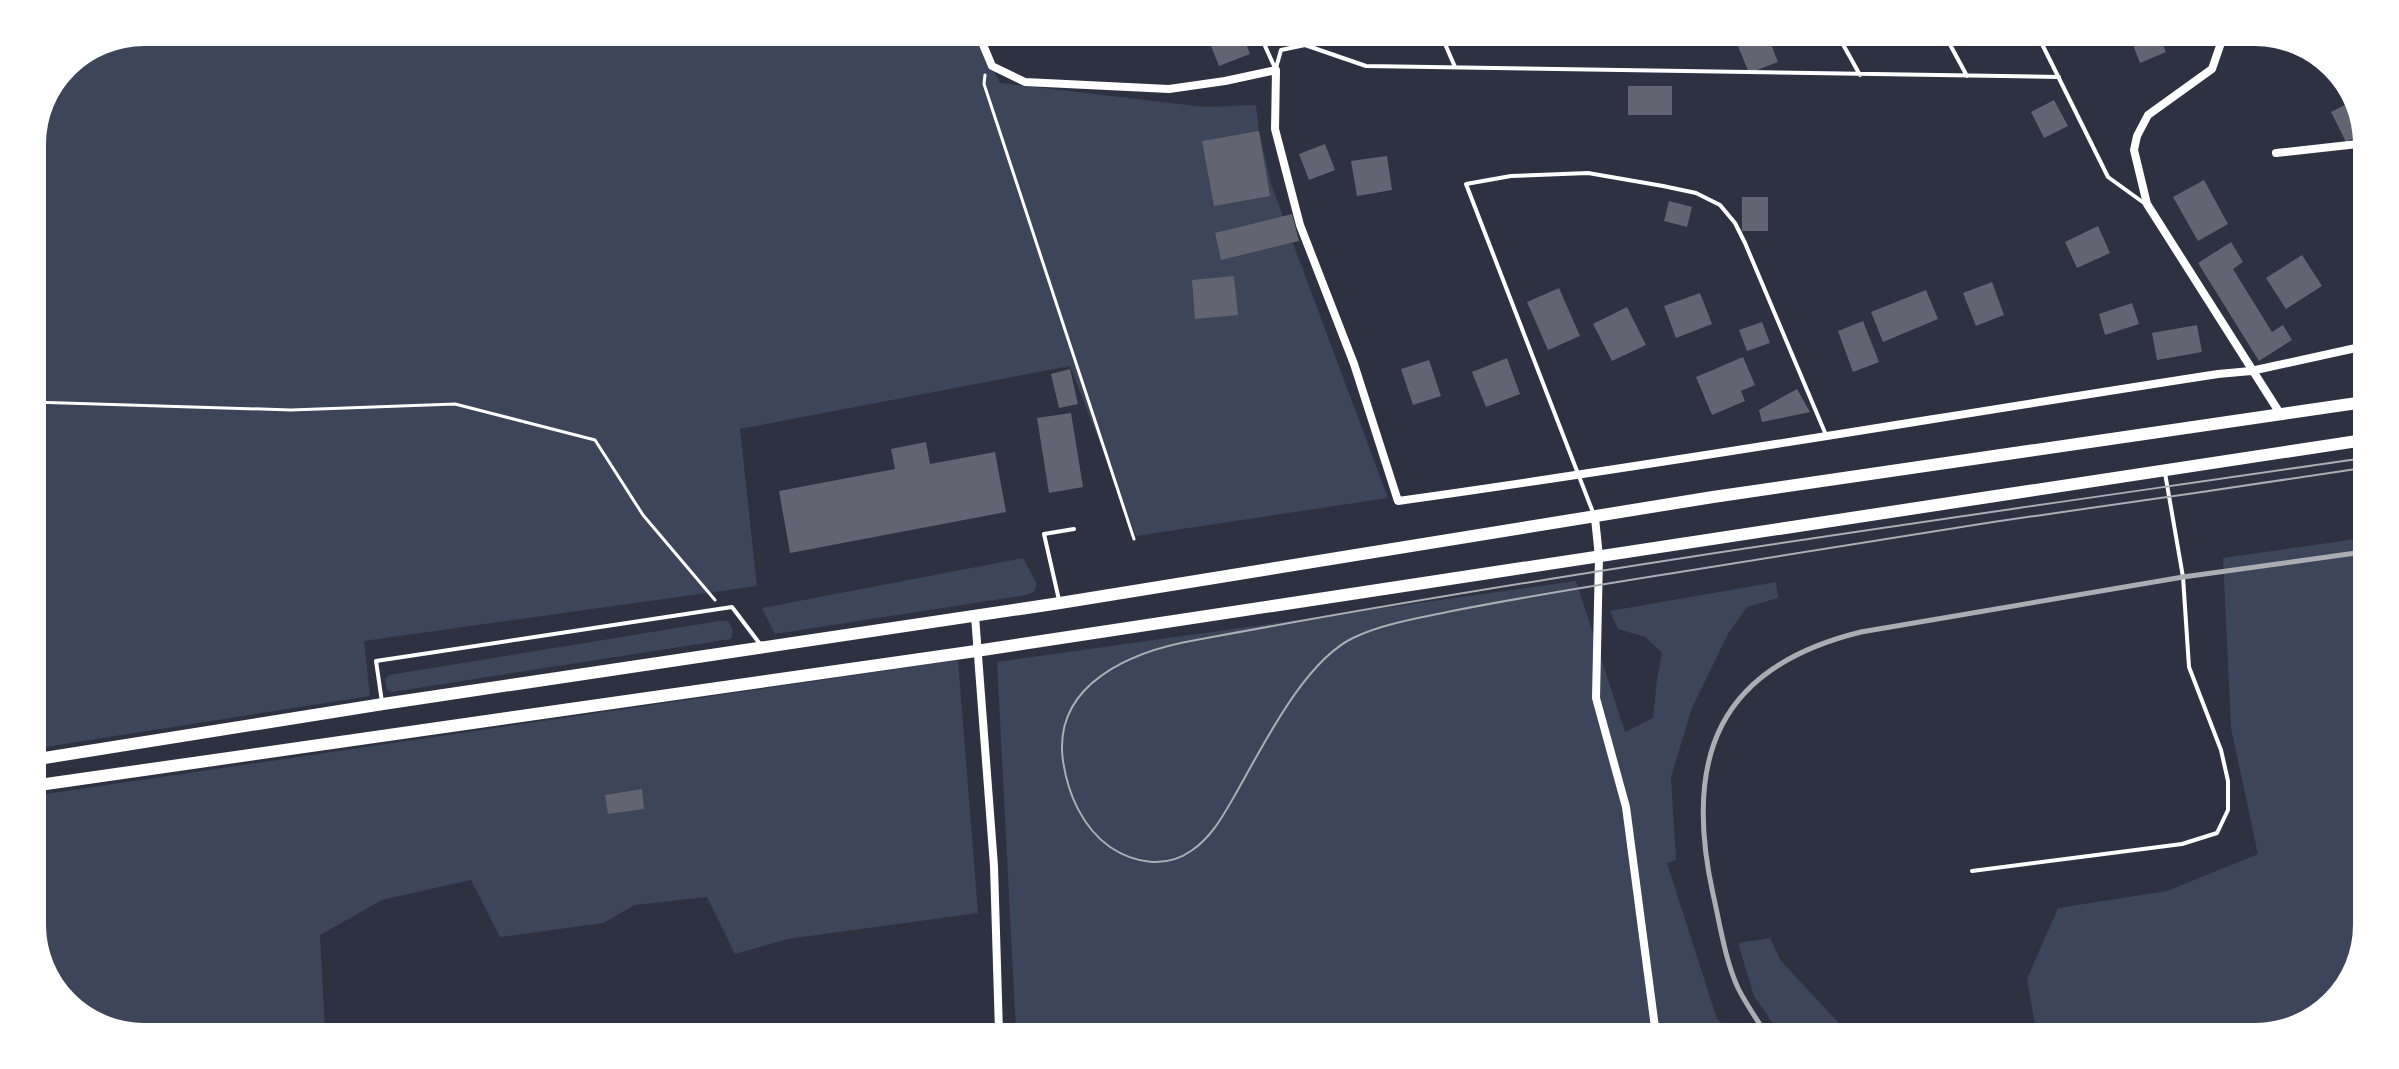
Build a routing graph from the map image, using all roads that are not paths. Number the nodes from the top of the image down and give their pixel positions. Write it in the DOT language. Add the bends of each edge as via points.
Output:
graph roads {
  1 [pos="984,46"];
  2 [pos="1265,46"];
  3 [pos="1300,46"];
  4 [pos="1308,46"];
  5 [pos="1446,46"];
  6 [pos="1844,46"];
  7 [pos="1951,46"];
  8 [pos="2043,46"];
  9 [pos="2222,46"];
  10 [pos="1455,67"];
  11 [pos="1276,70"];
  12 [pos="1860,75"];
  13 [pos="1967,76"];
  14 [pos="2059,77"];
  15 [pos="2353,145"];
  16 [pos="2276,153"];
  17 [pos="2147,204"];
  18 [pos="2353,349"];
  19 [pos="2251,371"];
  20 [pos="2353,404"];
  21 [pos="2281,415"];
  22 [pos="1826,435"];
  23 [pos="2353,442"];
  24 [pos="2164,471"];
  25 [pos="1577,476"];
  26 [pos="1595,518"];
  27 [pos="1074,529"];
  28 [pos="1599,557"];
  29 [pos="1060,603"];
  30 [pos="975,616"];
  31 [pos="763,648"];
  32 [pos="976,651"];
  33 [pos="383,704"];
  34 [pos="46,758"];
  35 [pos="46,784"];
  36 [pos="1972,871"];
  37 [pos="999,1023"];
  38 [pos="1654,1023"];
  1 -- 11 [label="street" via="992,66 1025,82 1169,89"];
  2 -- 11 [label="lane"];
  3 -- 11 [label="lane" via="1281,50"];
  4 -- 10 [label="lane" via="1366,66"];
  5 -- 10 [label="lane"];
  6 -- 12 [label="lane"];
  7 -- 13 [label="lane"];
  8 -- 14 [label="lane"];
  9 -- 17 [label="street" via="2212,69 2148,115 2137,136 2134,150"];
  10 -- 12 [label="lane"];
  11 -- 25 [label="street" via="1275,129 1300,225 1354,364 1398,501"];
  12 -- 13 [label="lane"];
  13 -- 14 [label="lane"];
  14 -- 17 [label="lane" via="2108,177"];
  15 -- 16 [label="street"];
  17 -- 19 [label="street"];
  18 -- 19 [label="street"];
  19 -- 21 [label="street"];
  19 -- 22 [label="street"];
  20 -- 21 [label="main road"];
  21 -- 26 [label="main road"];
  22 -- 25 [label="street"];
  22 -- 25 [label="lane" via="1745,243 1720,205 1696,193 1588,173 1466,184"];
  23 -- 24 [label="main road"];
  24 -- 28 [label="main road"];
  24 -- 36 [label="lane" via="2183,577 2189,667 2228,781 2228,810 2217,833 2182,844"];
  25 -- 26 [label="lane"];
  26 -- 28 [label="street"];
  26 -- 29 [label="main road"];
  27 -- 29 [label="lane" via="1044,534"];
  28 -- 32 [label="main road"];
  28 -- 38 [label="street" via="1596,698 1626,807"];
  29 -- 30 [label="main road"];
  30 -- 31 [label="main road"];
  30 -- 32 [label="street"];
  31 -- 33 [label="main road"];
  31 -- 33 [label="lane" via="732,607 376,661"];
  32 -- 35 [label="main road"];
  32 -- 37 [label="street" via="994,866"];
  33 -- 34 [label="main road"];
}
